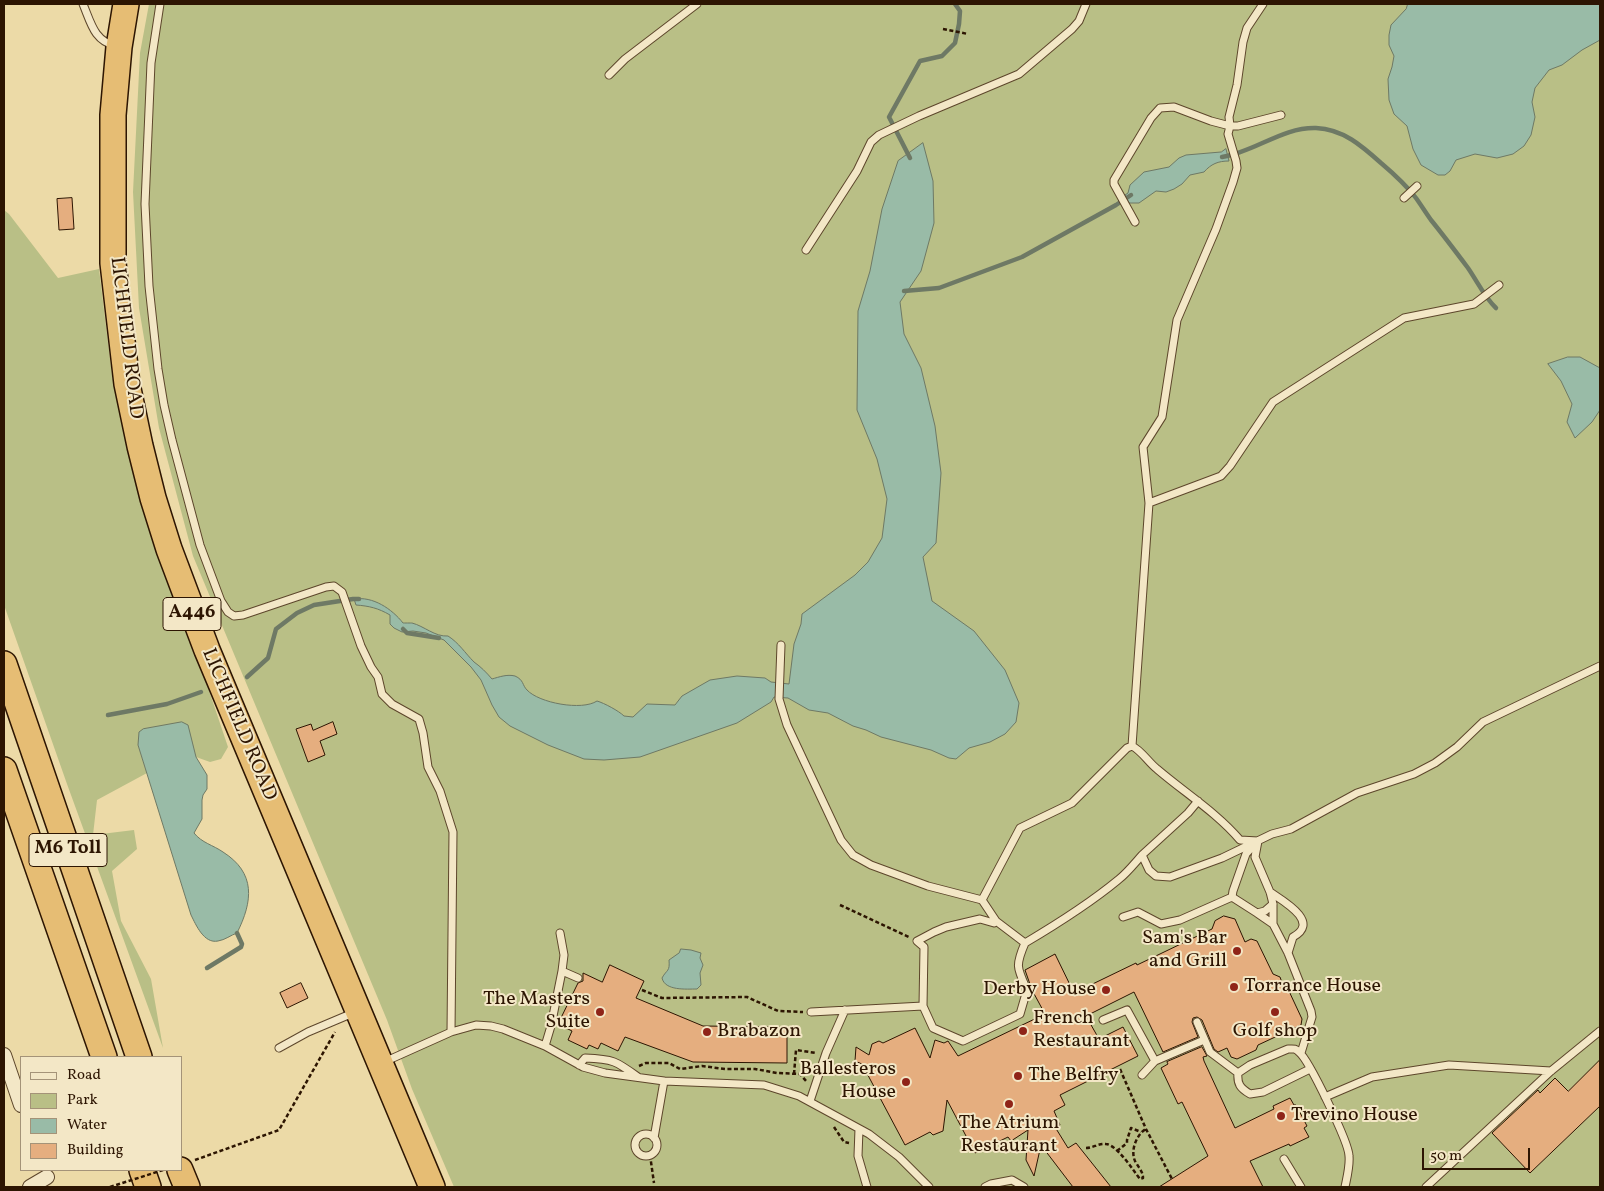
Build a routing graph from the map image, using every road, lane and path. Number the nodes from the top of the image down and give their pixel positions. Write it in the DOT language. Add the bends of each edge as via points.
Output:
graph roads {
  1 [pos="83,4"];
  2 [pos="126,4"];
  3 [pos="160,4"];
  4 [pos="698,4"];
  5 [pos="1086,4"];
  6 [pos="1263,4"];
  7 [pos="943,29"];
  8 [pos="968,34"];
  9 [pos="119,47"];
  10 [pos="609,75"];
  11 [pos="1280,115"];
  12 [pos="1230,126"];
  13 [pos="1417,186"];
  14 [pos="1404,198"];
  15 [pos="1135,222"];
  16 [pos="806,250"];
  17 [pos="1499,285"];
  18 [pos="1149,504"];
  19 [pos="781,644"];
  20 [pos="4,664"];
  21 [pos="1600,666"];
  22 [pos="1132,746"];
  23 [pos="4,770"];
  24 [pos="1198,801"];
  25 [pos="1240,840"];
  26 [pos="1258,841"];
  27 [pos="1236,850"];
  28 [pos="1246,854"];
  29 [pos="1142,855"];
  30 [pos="1255,857"];
  31 [pos="1270,892"];
  32 [pos="1232,896"];
  33 [pos="982,900"];
  34 [pos="1273,904"];
  35 [pos="840,905"];
  36 [pos="1258,913"];
  37 [pos="1123,917"];
  38 [pos="980,919"];
  39 [pos="996,921"];
  40 [pos="1273,924"];
  41 [pos="560,933"];
  42 [pos="917,941"];
  43 [pos="1025,942"];
  44 [pos="1288,953"];
  45 [pos="562,971"];
  46 [pos="578,978"];
  47 [pos="642,990"];
  48 [pos="923,994"];
  49 [pos="909,1006"];
  50 [pos="923,1006"];
  51 [pos="845,1010"];
  52 [pos="811,1012"];
  53 [pos="351,1014"];
  54 [pos="1103,1020"];
  55 [pos="1197,1022"];
  56 [pos="1600,1031"];
  57 [pos="452,1032"];
  58 [pos="1204,1040"];
  59 [pos="545,1046"];
  60 [pos="279,1048"];
  61 [pos="816,1052"];
  62 [pos="1301,1053"];
  63 [pos="4,1055"];
  64 [pos="104,1056"];
  65 [pos="139,1056"];
  66 [pos="1155,1061"];
  67 [pos="379,1064"];
  68 [pos="579,1064"];
  69 [pos="1120,1069"];
  70 [pos="1310,1069"];
  71 [pos="629,1070"];
  72 [pos="1551,1071"];
  73 [pos="1238,1072"];
  74 [pos="794,1074"];
  75 [pos="1142,1075"];
  76 [pos="639,1078"];
  77 [pos="664,1082"];
  78 [pos="809,1085"];
  79 [pos="1325,1097"];
  80 [pos="20,1101"];
  81 [pos="810,1102"];
  82 [pos="834,1126"];
  83 [pos="859,1129"];
  84 [pos="1146,1129"];
  85 [pos="1141,1132"];
  86 [pos="654,1138"];
  87 [pos="1127,1143"];
  88 [pos="1134,1144"];
  89 [pos="858,1145"];
  90 [pos="1086,1148"];
  91 [pos="1117,1151"];
  92 [pos="650,1155"];
  93 [pos="1134,1159"];
  94 [pos="1284,1159"];
  95 [pos="1125,1160"];
  96 [pos="185,1165"];
  97 [pos="142,1171"];
  98 [pos="160,1171"];
  99 [pos="47,1178"];
  100 [pos="1172,1179"];
  101 [pos="654,1183"];
  102 [pos="30,1187"];
  103 [pos="110,1187"];
  104 [pos="148,1187"];
  105 [pos="187,1187"];
  106 [pos="432,1187"];
  107 [pos="867,1187"];
  108 [pos="929,1187"];
  109 [pos="985,1187"];
  110 [pos="1024,1187"];
  111 [pos="1301,1187"];
  112 [pos="1345,1187"];
  113 [pos="1426,1187"];
  1 -- 9 [label="lane" via="96,34 105,44"];
  2 -- 9 [label="highway, LICHFIELD ROAD / A446"];
  3 -- 57 [label="lane" via="151,63 148,127 145,204 149,286 164,405 200,545 221,601 234,616 326,587 334,586 342,592 382,694 392,704 419,719 428,767 440,791 453,832"];
  4 -- 10 [label="lane" via="625,59"];
  5 -- 16 [label="lane" via="1072,29 1019,74 902,124 871,142 857,171"];
  6 -- 12 [label="lane" via="1247,28 1243,42"];
  7 -- 8 [label="path"];
  9 -- 53 [label="highway, LICHFIELD ROAD / A446" via="113,115 113,263 127,384 140,446 168,549"];
  11 -- 12 [label="lane"];
  12 -- 15 [label="lane" via="1174,107 1160,108 1114,180"];
  12 -- 18 [label="lane" via="1228,134 1236,161 1233,182 1177,320 1162,417 1142,447"];
  13 -- 14 [label="lane"];
  17 -- 18 [label="lane" via="1474,304 1404,318 1273,402 1221,476"];
  18 -- 22 [label="lane"];
  19 -- 33 [label="lane" via="779,699 799,753 841,840 853,855 871,865"];
  20 -- 65 [label="highway, M6 Toll"];
  21 -- 26 [label="lane" via="1483,722 1457,747 1414,774 1357,792 1291,829"];
  22 -- 24 [label="lane"];
  22 -- 33 [label="lane" via="1072,803 1020,828"];
  23 -- 64 [label="highway, M6 Toll"];
  24 -- 25 [label="lane"];
  24 -- 29 [label="lane"];
  25 -- 26 [label="lane"];
  25 -- 27 [label="lane"];
  26 -- 27 [label="lane"];
  26 -- 28 [label="lane"];
  26 -- 30 [label="lane"];
  27 -- 28 [label="lane"];
  27 -- 29 [label="lane" via="1170,877 1156,876 1148,870"];
  28 -- 30 [label="lane"];
  28 -- 32 [label="lane"];
  29 -- 43 [label="lane" via="1105,890"];
  30 -- 31 [label="lane"];
  31 -- 34 [label="lane"];
  31 -- 44 [label="lane" via="1300,915 1303,922"];
  32 -- 36 [label="lane"];
  32 -- 37 [label="lane" via="1180,920 1161,924 1138,912"];
  33 -- 38 [label="lane"];
  33 -- 39 [label="lane"];
  34 -- 36 [label="lane"];
  34 -- 40 [label="lane"];
  35 -- 42 [label="path"];
  36 -- 40 [label="lane"];
  38 -- 39 [label="lane"];
  38 -- 42 [label="lane" via="946,927"];
  39 -- 43 [label="lane"];
  40 -- 44 [label="lane"];
  41 -- 45 [label="lane" via="564,954"];
  42 -- 48 [label="lane" via="924,947"];
  43 -- 50 [label="lane" via="1018,970 1027,990 1020,1014 962,1042 933,1028"];
  44 -- 62 [label="lane" via="1312,1017"];
  45 -- 46 [label="lane"];
  45 -- 59 [label="lane"];
  47 -- 52 [label="path" via="662,998 747,997 778,1011"];
  48 -- 49 [label="lane"];
  48 -- 50 [label="lane"];
  49 -- 50 [label="lane"];
  49 -- 51 [label="lane"];
  51 -- 52 [label="lane"];
  51 -- 81 [label="lane"];
  53 -- 60 [label="lane"];
  53 -- 67 [label="highway, LICHFIELD ROAD / A446"];
  53 -- 96 [label="path" via="279,1130"];
  54 -- 66 [label="lane" via="1126,1010"];
  55 -- 58 [label="lane"];
  56 -- 72 [label="lane"];
  57 -- 59 [label="lane" via="491,1026"];
  57 -- 67 [label="lane"];
  58 -- 66 [label="lane"];
  58 -- 73 [label="lane" via="1210,1052"];
  59 -- 68 [label="lane"];
  61 -- 74 [label="path" via="796,1050"];
  62 -- 70 [label="lane"];
  62 -- 73 [label="lane" via="1288,1049"];
  63 -- 80 [label="street"];
  66 -- 75 [label="lane"];
  67 -- 106 [label="highway, LICHFIELD ROAD / A446"];
  68 -- 71 [label="lane" via="585,1058 610,1059"];
  68 -- 76 [label="lane" via="605,1073"];
  69 -- 84 [label="path"];
  70 -- 73 [label="lane" via="1263,1092 1250,1094 1241,1088"];
  70 -- 79 [label="lane"];
  71 -- 74 [label="path" via="646,1063 669,1063 680,1069 702,1066"];
  71 -- 76 [label="lane"];
  72 -- 79 [label="lane" via="1449,1065 1372,1077"];
  72 -- 113 [label="lane"];
  74 -- 78 [label="path" via="800,1074"];
  76 -- 77 [label="lane"];
  77 -- 81 [label="lane" via="764,1085"];
  77 -- 86 [label="lane"];
  79 -- 112 [label="lane" via="1349,1155"];
  81 -- 83 [label="lane"];
  82 -- 89 [label="path" via="844,1142"];
  83 -- 89 [label="lane"];
  83 -- 108 [label="lane" via="899,1157"];
  84 -- 85 [label="path"];
  84 -- 100 [label="path"];
  85 -- 87 [label="path" via="1131,1128"];
  85 -- 88 [label="path"];
  86 -- 92 [label="lane" via="656,1148"];
  86 -- 92 [label="lane" via="643,1135 636,1142 639,1153"];
  87 -- 88 [label="path"];
  87 -- 91 [label="path"];
  88 -- 93 [label="path"];
  89 -- 107 [label="lane"];
  90 -- 91 [label="path" via="1109,1144"];
  91 -- 95 [label="path"];
  92 -- 101 [label="path"];
  93 -- 95 [label="path"];
  93 -- 95 [label="path" via="1143,1178 1140,1179"];
  94 -- 111 [label="lane"];
  96 -- 105 [label="highway"];
  97 -- 104 [label="highway"];
  98 -- 103 [label="path, bridge"];
  99 -- 102 [label="street"];
  109 -- 110 [label="lane" via="1012,1180"];
}
